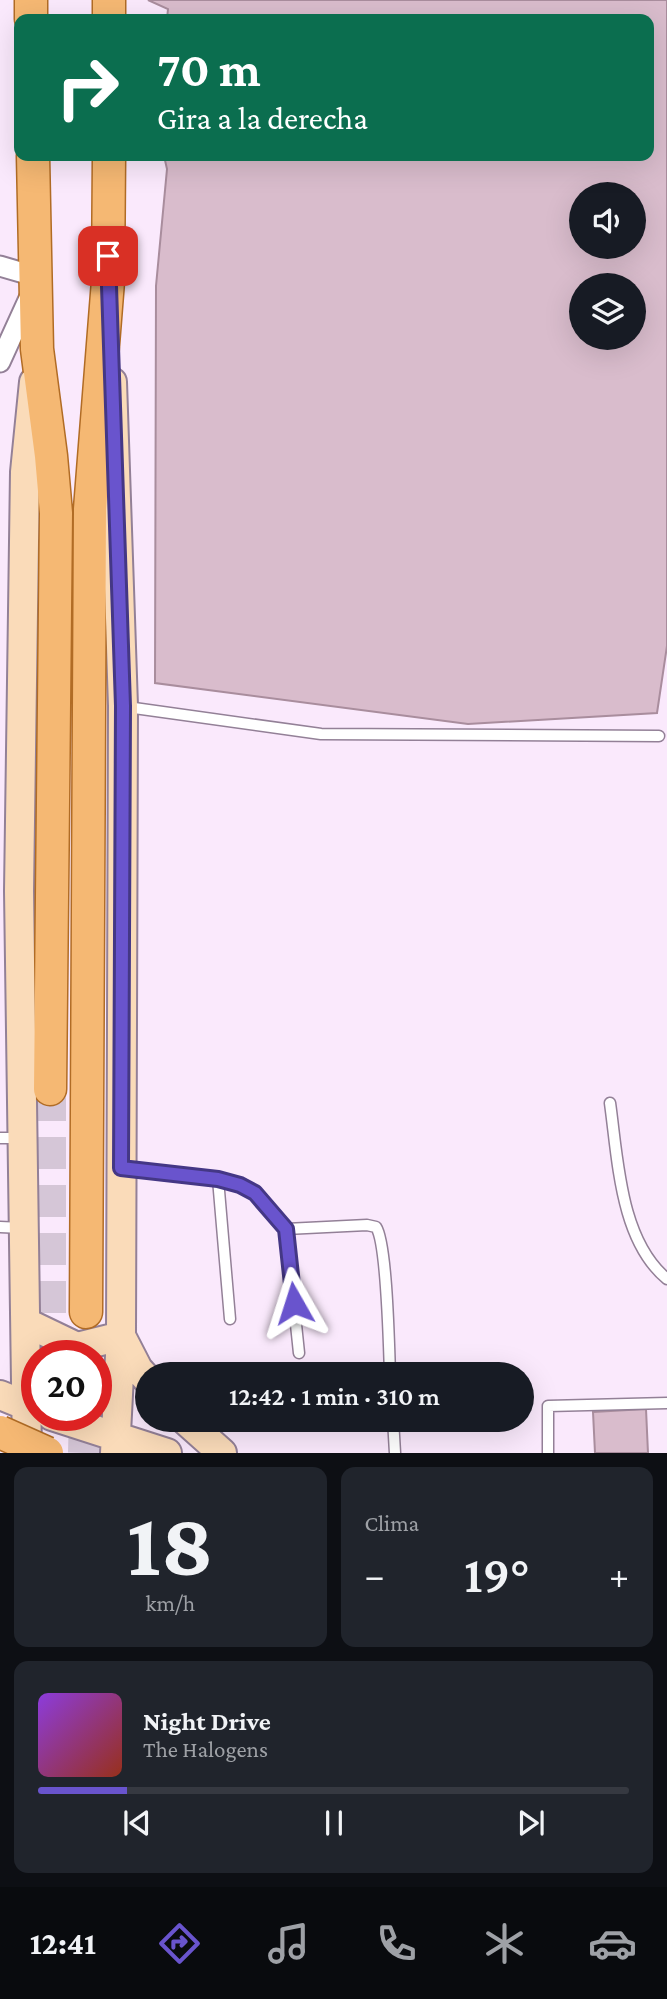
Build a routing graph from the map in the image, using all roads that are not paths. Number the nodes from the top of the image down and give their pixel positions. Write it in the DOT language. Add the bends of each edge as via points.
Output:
graph roads {
  1 [pos="33,161"];
  2 [pos="109,161"];
  3 [pos="0,266"];
  4 [pos="108,281"];
  5 [pos="35,282"];
  6 [pos="37,349"];
  7 [pos="0,362"];
  8 [pos="123,706"];
  9 [pos="659,736"];
  10 [pos="50,1089"];
  11 [pos="610,1103"];
  12 [pos="11,1138"];
  13 [pos="121,1168"];
  14 [pos="218,1179"];
  15 [pos="11,1227"];
  16 [pos="286,1229"];
  17 [pos="667,1279"];
  18 [pos="86,1312"];
  19 [pos="230,1319"];
  20 [pos="27,1323"];
  21 [pos="121,1336"];
  22 [pos="29,1340"];
  23 [pos="299,1353"];
  24 [pos="135,1362"];
  25 [pos="389,1362"];
  26 [pos="0,1395"];
  27 [pos="667,1403"];
  28 [pos="21,1404"];
  29 [pos="33,1431"];
  30 [pos="84,1431"];
  31 [pos="0,1432"];
  32 [pos="199,1432"];
  33 [pos="394,1432"];
  34 [pos="115,1445"];
  35 [pos="27,1453"];
  36 [pos="47,1453"];
  37 [pos="167,1453"];
  38 [pos="222,1453"];
  39 [pos="395,1453"];
  40 [pos="548,1453"];
  1 -- 5 [label="main road"];
  2 -- 4 [label="main road"];
  3 -- 5 [label="street"];
  4 -- 8 [label="street"];
  4 -- 18 [label="main road" via="90,509"];
  5 -- 6 [label="main road"];
  5 -- 7 [label="street"];
  6 -- 10 [label="main road" via="56,513"];
  6 -- 12 [label="street" via="25,472"];
  8 -- 9 [label="lane" via="321,734"];
  8 -- 13 [label="street"];
  11 -- 17 [label="lane" via="624,1206 652,1266"];
  12 -- 15 [label="street"];
  13 -- 14 [label="lane"];
  13 -- 21 [label="street"];
  14 -- 16 [label="lane" via="255,1193"];
  14 -- 19 [label="lane"];
  15 -- 20 [label="street"];
  16 -- 23 [label="lane"];
  16 -- 25 [label="lane" via="376,1227 383,1259"];
  20 -- 21 [label="street" via="77,1346"];
  20 -- 22 [label="street"];
  21 -- 24 [label="street"];
  21 -- 34 [label="street"];
  26 -- 28 [label="street"];
  27 -- 40 [label="lane" via="548,1406"];
  29 -- 35 [label="street"];
  30 -- 34 [label="street"];
  31 -- 36 [label="main road, bridge"];
  32 -- 38 [label="street"];
  33 -- 39 [label="lane"];
  34 -- 37 [label="street"];
}
